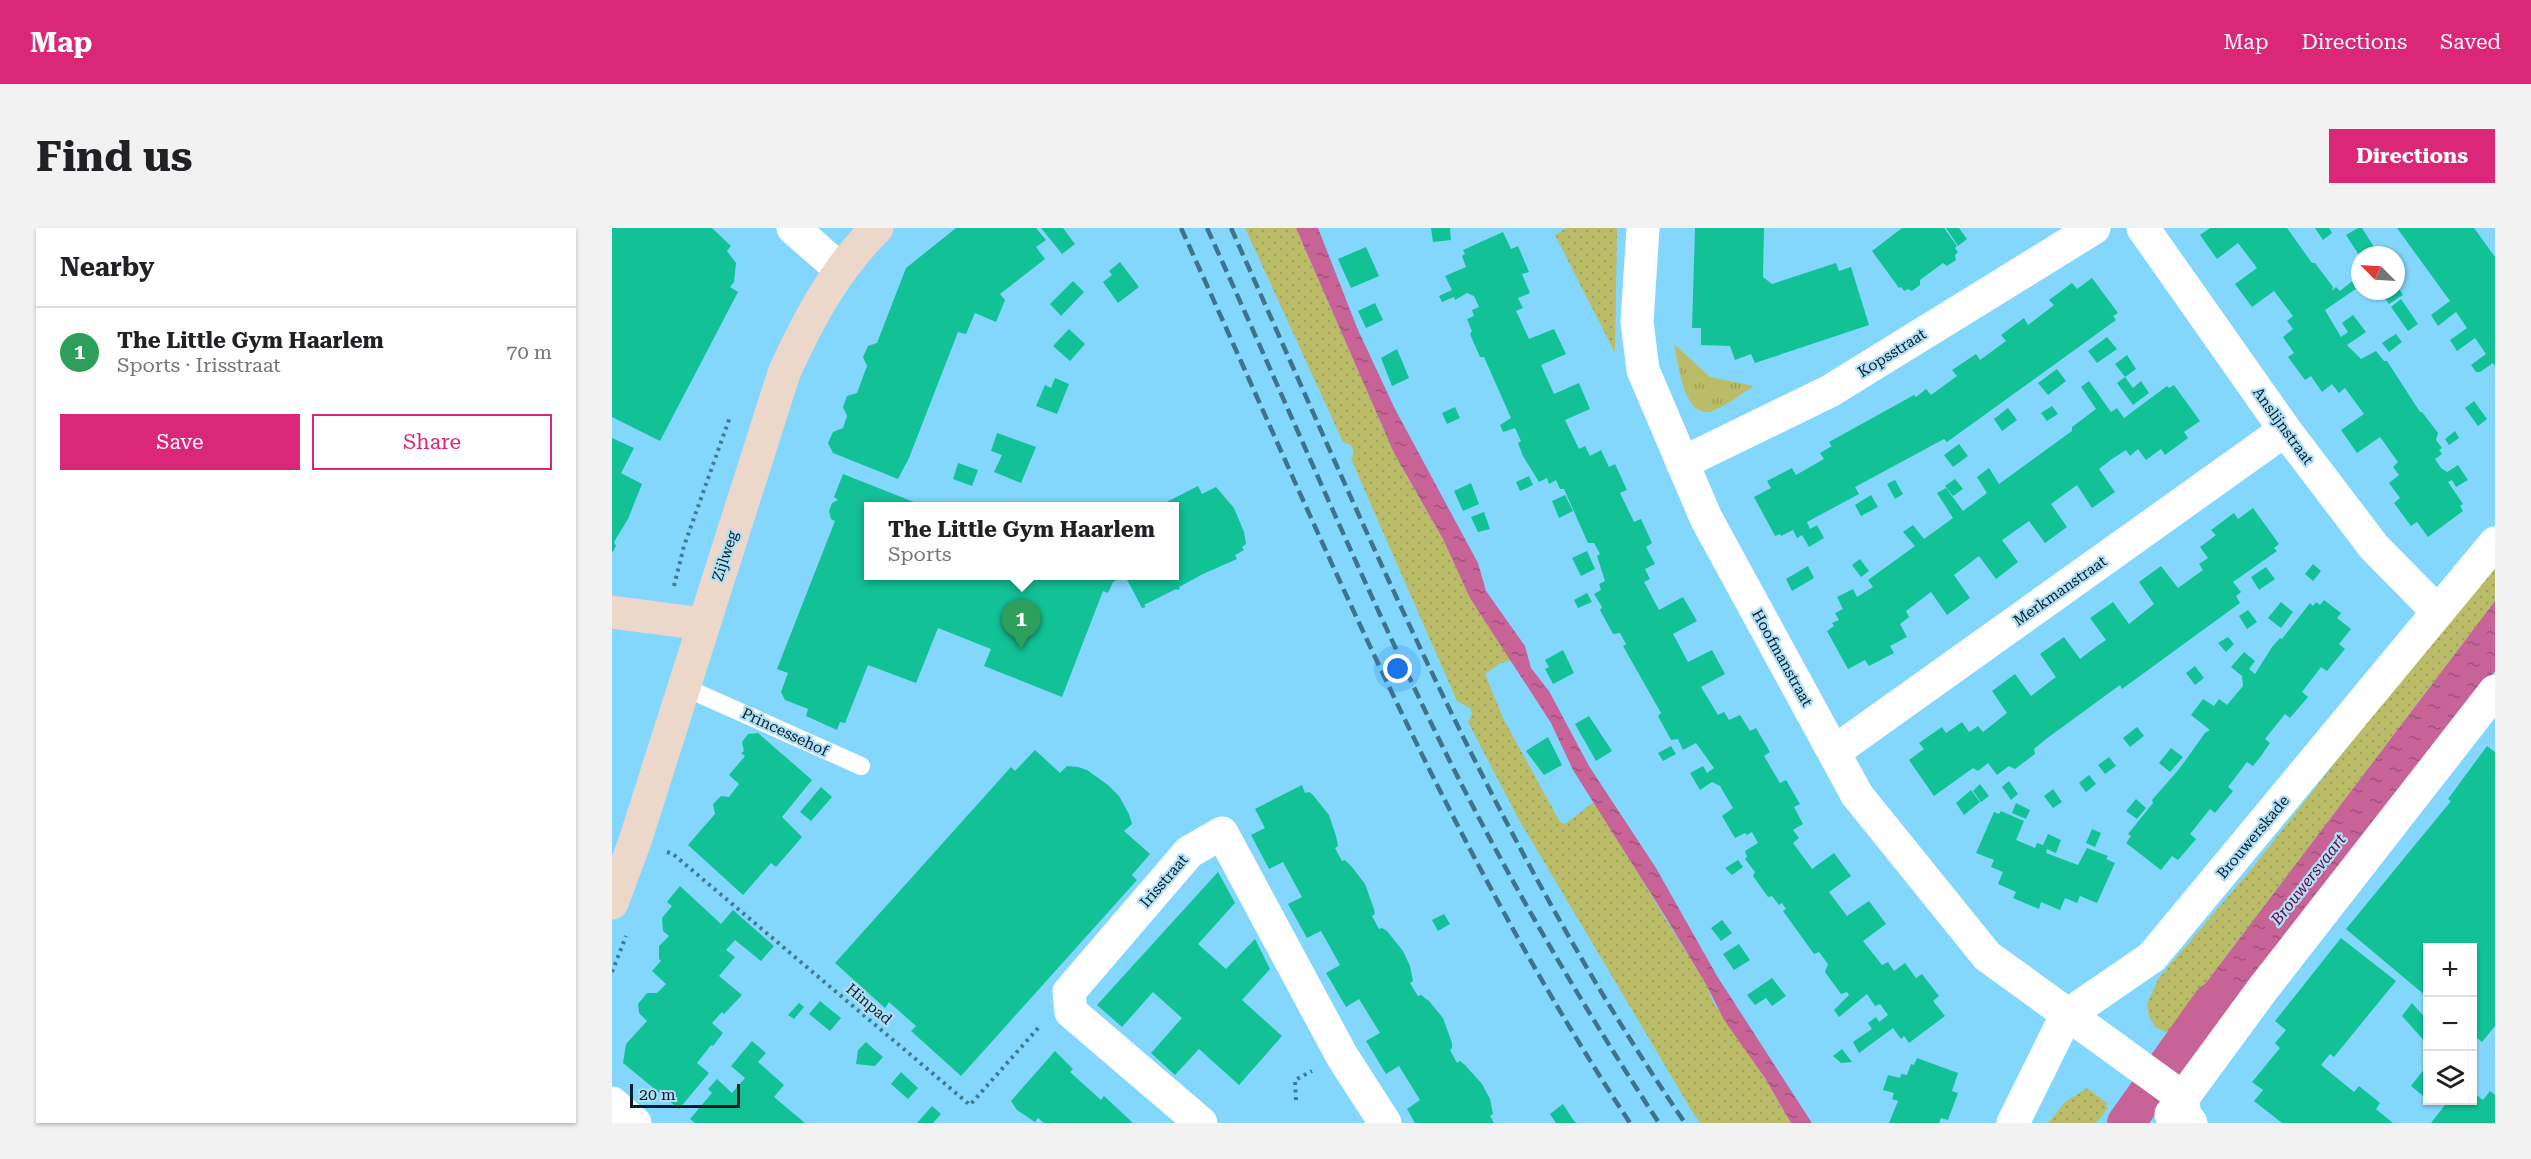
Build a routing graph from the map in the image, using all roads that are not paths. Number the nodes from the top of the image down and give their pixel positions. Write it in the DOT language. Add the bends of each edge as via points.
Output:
graph roads {
  1 [pos="793,228"];
  2 [pos="877,228"];
  3 [pos="1642,228"];
  4 [pos="2094,228"];
  5 [pos="2143,228"];
  6 [pos="841,270"];
  7 [pos="2285,430"];
  8 [pos="1682,463"];
  9 [pos="2495,543"];
  10 [pos="612,612"];
  11 [pos="2438,612"];
  12 [pos="703,624"];
  13 [pos="2495,691"];
  14 [pos="697,692"];
  15 [pos="1834,752"];
  16 [pos="861,766"];
  17 [pos="612,903"];
  18 [pos="2066,1016"];
  19 [pos="612,1103"];
  20 [pos="2177,1108"];
  21 [pos="635,1123"];
  22 [pos="1201,1123"];
  23 [pos="1385,1123"];
  24 [pos="2013,1123"];
  1 -- 6 [label="street"];
  2 -- 6 [label="main road, Zijlweg"];
  3 -- 8 [label="street, Hoofmanstraat" via="1637,322 1643,370"];
  4 -- 8 [label="street, Kopsstraat" via="1830,391"];
  5 -- 7 [label="street, Anslijnstraat"];
  6 -- 12 [label="main road, Zijlweg" via="817,307 784,373"];
  7 -- 11 [label="street, Anslijnstraat" via="2374,547"];
  7 -- 15 [label="street, Merkmanstraat"];
  8 -- 15 [label="street, Hoofmanstraat" via="1706,518"];
  9 -- 11 [label="street, Brouwerskade"];
  10 -- 12 [label="main road"];
  11 -- 18 [label="street, Brouwerskade" via="2152,957"];
  12 -- 14 [label="main road, Zijlweg"];
  13 -- 20 [label="street" via="2262,990"];
  14 -- 16 [label="lane, Princessehof"];
  14 -- 17 [label="main road, Zijlweg"];
  15 -- 18 [label="street, Hoofmanstraat" via="1857,795 1986,956"];
  18 -- 20 [label="street, Hoofmanstraat" via="2129,1059"];
  18 -- 24 [label="street, Brouwerskade"];
  19 -- 21 [label="street"];
  22 -- 23 [label="street, Irisstraat" via="1071,1012 1068,992 1189,852 1222,833 1342,1056"];
}
